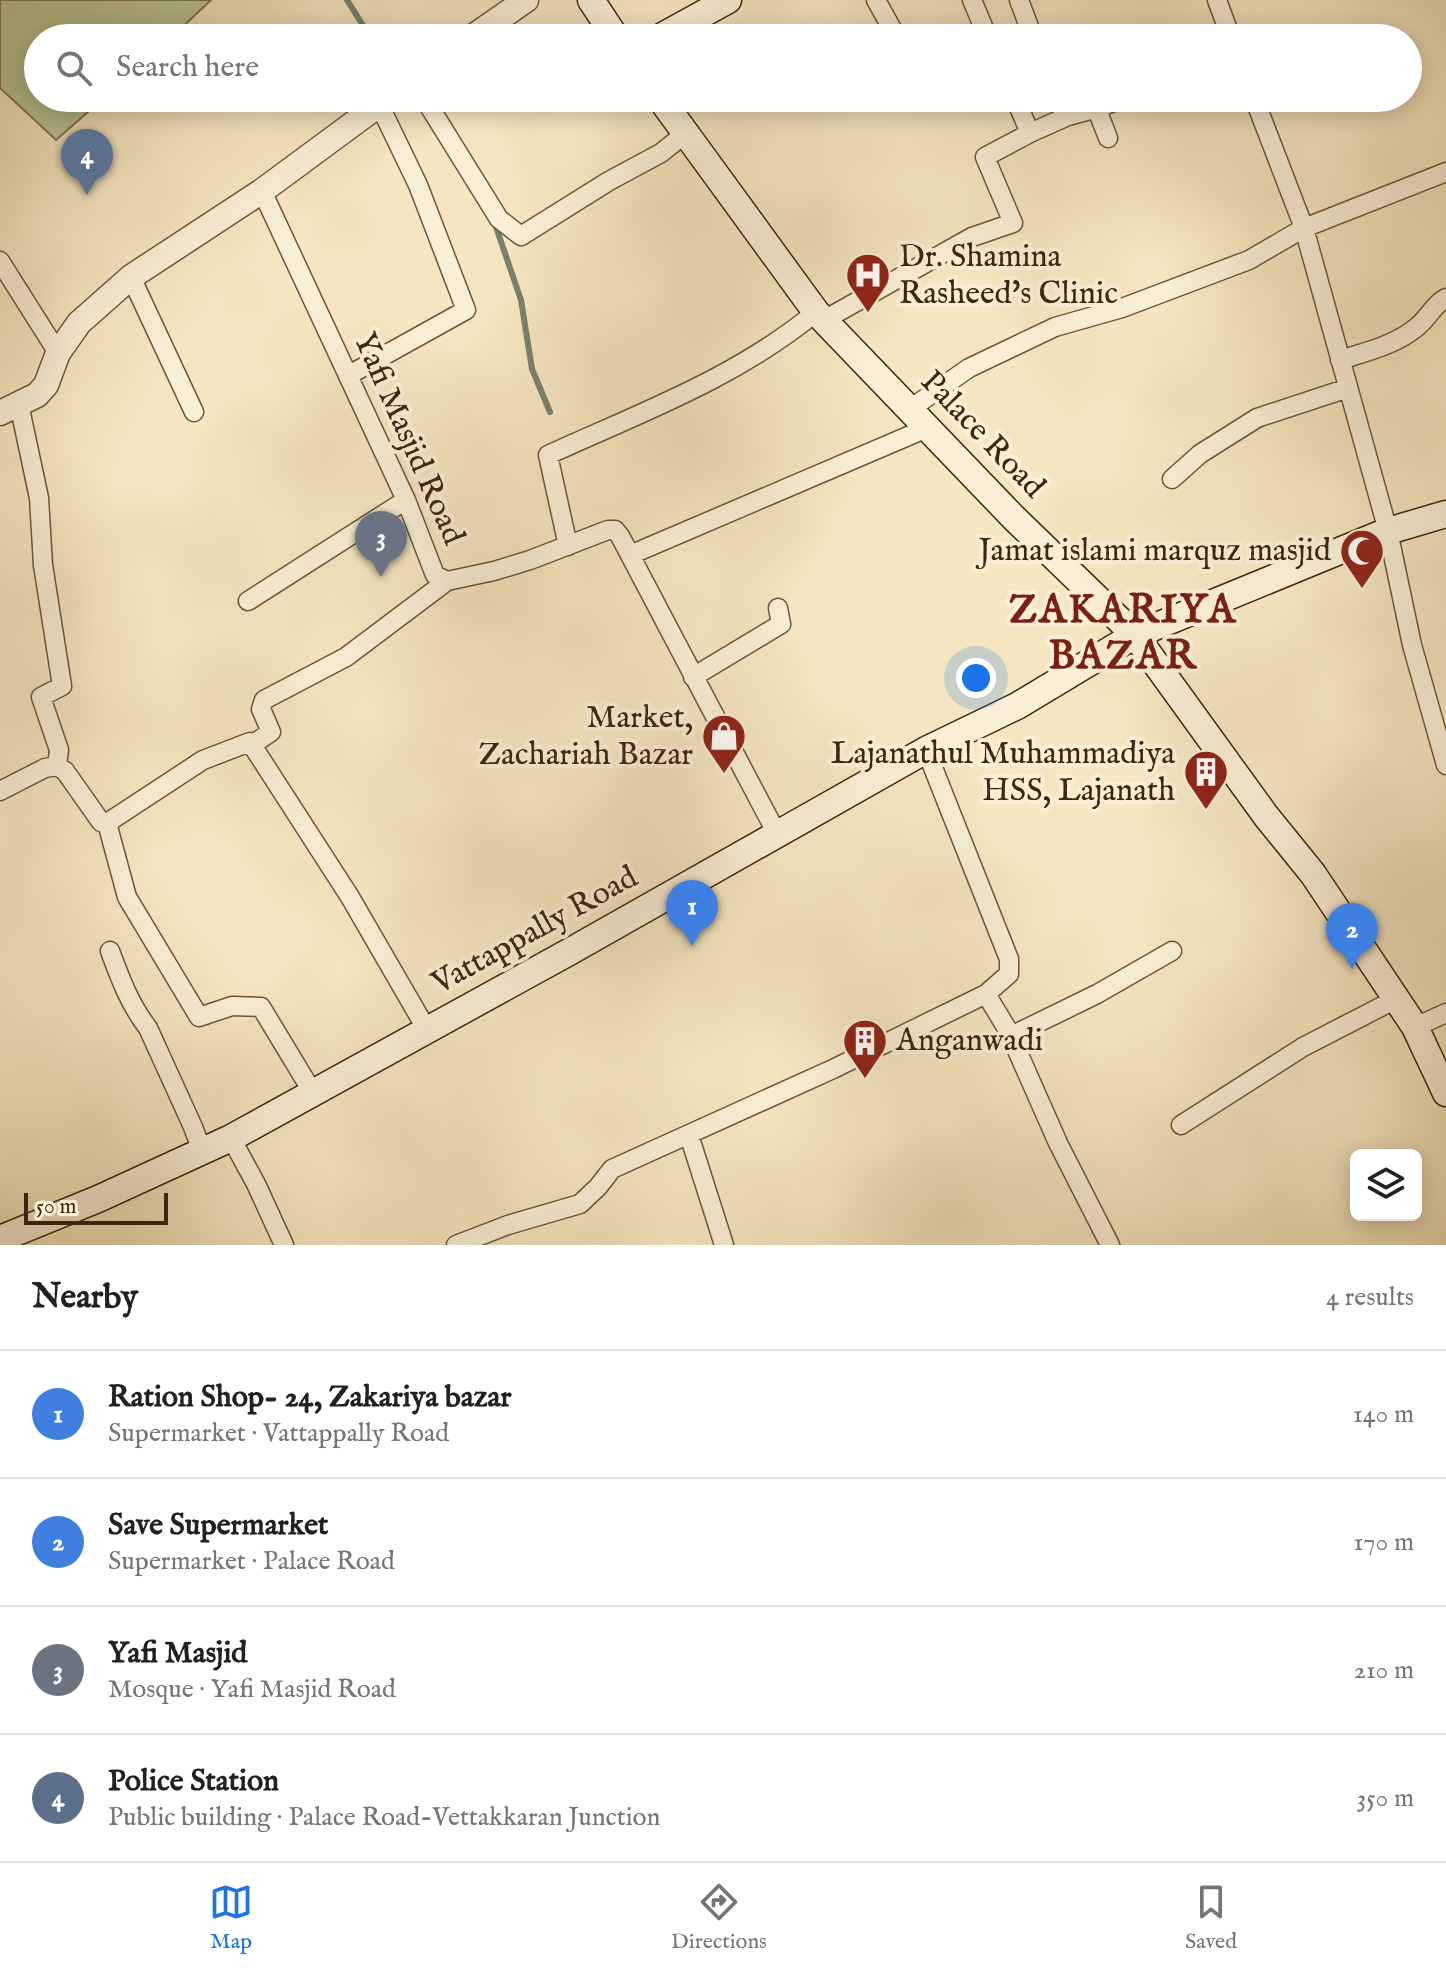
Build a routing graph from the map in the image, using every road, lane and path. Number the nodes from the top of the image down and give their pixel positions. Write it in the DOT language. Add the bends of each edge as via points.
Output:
graph roads {
  1 [pos="526,0"];
  2 [pos="591,0"];
  3 [pos="728,0"];
  4 [pos="876,0"];
  5 [pos="972,0"];
  6 [pos="1019,0"];
  7 [pos="1217,0"];
  8 [pos="491,24"];
  9 [pos="607,24"];
  10 [pos="684,24"];
  11 [pos="889,24"];
  12 [pos="982,24"];
  13 [pos="1028,24"];
  14 [pos="1226,24"];
  15 [pos="369,112"];
  16 [pos="388,112"];
  17 [pos="433,112"];
  18 [pos="670,112"];
  19 [pos="1021,112"];
  20 [pos="1083,112"];
  21 [pos="1098,112"];
  22 [pos="1259,112"];
  23 [pos="686,133"];
  24 [pos="1030,133"];
  25 [pos="1108,138"];
  26 [pos="1446,172"];
  27 [pos="262,191"];
  28 [pos="1304,228"];
  29 [pos="0,261"];
  30 [pos="131,277"];
  31 [pos="1446,298"];
  32 [pos="820,316"];
  33 [pos="58,353"];
  34 [pos="1340,360"];
  35 [pos="349,375"];
  36 [pos="1348,388"];
  37 [pos="9,409"];
  38 [pos="194,412"];
  39 [pos="918,418"];
  40 [pos="1172,479"];
  41 [pos="406,500"];
  42 [pos="1446,514"];
  43 [pos="1388,531"];
  44 [pos="568,546"];
  45 [pos="630,555"];
  46 [pos="447,581"];
  47 [pos="248,601"];
  48 [pos="778,608"];
  49 [pos="1135,635"];
  50 [pos="693,677"];
  51 [pos="253,744"];
  52 [pos="926,750"];
  53 [pos="1446,765"];
  54 [pos="57,766"];
  55 [pos="0,791"];
  56 [pos="107,823"];
  57 [pos="777,834"];
  58 [pos="110,951"];
  59 [pos="1172,951"];
  60 [pos="986,994"];
  61 [pos="1396,999"];
  62 [pos="1446,1013"];
  63 [pos="1415,1027"];
  64 [pos="427,1030"];
  65 [pos="1011,1036"];
  66 [pos="313,1093"];
  67 [pos="1446,1093"];
  68 [pos="1181,1125"];
  69 [pos="689,1135"];
  70 [pos="231,1138"];
  71 [pos="202,1151"];
  72 [pos="0,1239"];
  73 [pos="284,1245"];
  74 [pos="456,1245"];
  75 [pos="724,1245"];
  76 [pos="1110,1245"];
  1 -- 8 [label="street"];
  2 -- 9 [label="main road"];
  3 -- 10 [label="main road"];
  4 -- 11 [label="street"];
  5 -- 12 [label="street"];
  6 -- 13 [label="street"];
  7 -- 14 [label="street"];
  15 -- 27 [label="street"];
  16 -- 35 [label="street" via="466,310"];
  17 -- 23 [label="street" via="499,219 521,236"];
  18 -- 23 [label="main road, Palace Road"];
  19 -- 24 [label="street"];
  20 -- 24 [label="street"];
  21 -- 25 [label="street"];
  22 -- 28 [label="street"];
  23 -- 32 [label="main road, Palace Road"];
  24 -- 32 [label="street" via="985,157 1013,223 972,237"];
  26 -- 28 [label="street"];
  27 -- 30 [label="street"];
  27 -- 35 [label="street, Yafi Masjid Road"];
  28 -- 34 [label="street"];
  28 -- 39 [label="street" via="1249,260 1055,327 969,368"];
  29 -- 33 [label="street"];
  30 -- 33 [label="street" via="79,323"];
  30 -- 38 [label="street"];
  31 -- 34 [label="street" via="1418,327"];
  32 -- 39 [label="main road, Palace Road"];
  32 -- 44 [label="street" via="713,380 548,455"];
  33 -- 37 [label="street" via="46,385"];
  34 -- 36 [label="street"];
  35 -- 41 [label="street, Yafi Masjid Road"];
  36 -- 40 [label="street" via="1257,418"];
  36 -- 43 [label="street"];
  37 -- 54 [label="street" via="39,498 43,565 62,686 41,697 59,750"];
  39 -- 45 [label="street"];
  39 -- 49 [label="main road, Palace Road"];
  41 -- 46 [label="street, Yafi Masjid Road" via="435,575"];
  41 -- 47 [label="street"];
  42 -- 43 [label="main road, Vattappally Road"];
  43 -- 49 [label="main road, Vattappally Road"];
  43 -- 53 [label="street" via="1412,645"];
  44 -- 45 [label="street, Yafi Masjid Road" via="615,530"];
  44 -- 46 [label="street, Yafi Masjid Road"];
  45 -- 50 [label="street, Yafi Masjid Road"];
  46 -- 51 [label="street" via="346,657 264,700 261,709 271,732"];
  48 -- 50 [label="street" via="781,624"];
  49 -- 52 [label="main road, Vattappally Road" via="1017,706"];
  49 -- 61 [label="main road, Palace Road" via="1313,874"];
  50 -- 57 [label="street, Yafi Masjid Road"];
  51 -- 56 [label="street" via="246,742 203,760"];
  51 -- 64 [label="street"];
  52 -- 57 [label="main road, Vattappally Road"];
  52 -- 60 [label="street" via="1009,959 1009,974"];
  54 -- 55 [label="street"];
  54 -- 56 [label="street"];
  56 -- 66 [label="street" via="127,897 199,1017 232,1006 261,1007"];
  57 -- 64 [label="main road, Vattappally Road"];
  58 -- 71 [label="street"];
  59 -- 65 [label="street"];
  60 -- 65 [label="street"];
  60 -- 69 [label="street"];
  61 -- 63 [label="main road, Palace Road"];
  61 -- 68 [label="street" via="1303,1047"];
  62 -- 63 [label="street"];
  63 -- 67 [label="main road, Palace Road"];
  64 -- 66 [label="main road, Vattappally Road"];
  65 -- 76 [label="street"];
  66 -- 70 [label="main road, Vattappally Road"];
  69 -- 74 [label="street" via="612,1169 580,1204"];
  69 -- 75 [label="street"];
  70 -- 71 [label="main road, Vattappally Road"];
  70 -- 73 [label="street"];
  71 -- 72 [label="main road, Vattappally Road"];
}
